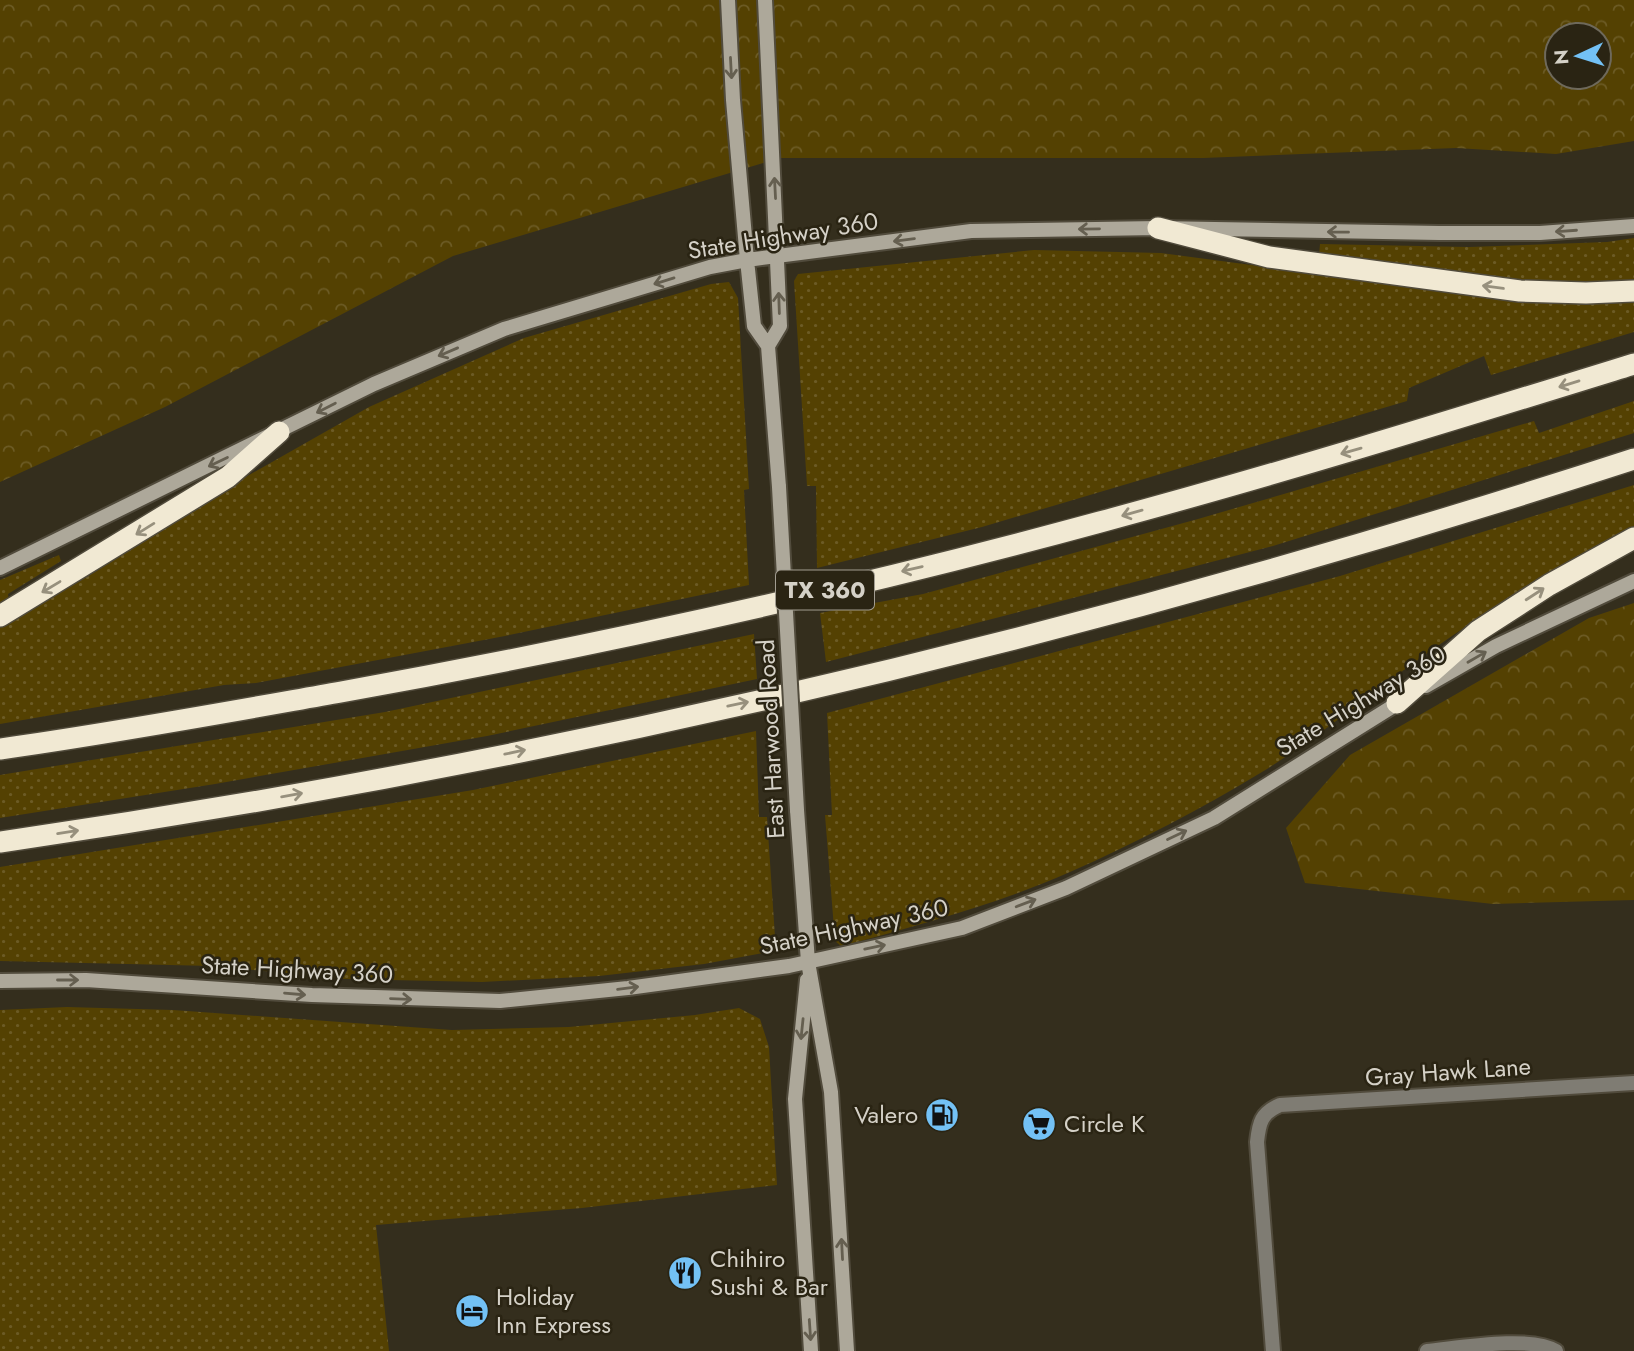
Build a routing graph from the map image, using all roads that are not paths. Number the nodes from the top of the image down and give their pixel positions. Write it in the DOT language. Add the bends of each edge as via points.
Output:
graph roads {
  1 [pos="728,0"];
  2 [pos="765,0"];
  3 [pos="1634,226"];
  4 [pos="1158,228"];
  5 [pos="778,256"];
  6 [pos="747,260"];
  7 [pos="1634,291"];
  8 [pos="768,346"];
  9 [pos="1634,364"];
  10 [pos="279,432"];
  11 [pos="1634,459"];
  12 [pos="1634,538"];
  13 [pos="0,568"];
  14 [pos="1634,581"];
  15 [pos="0,616"];
  16 [pos="1397,703"];
  17 [pos="0,749"];
  18 [pos="0,842"];
  19 [pos="808,961"];
  20 [pos="0,981"];
  21 [pos="1634,1083"];
  22 [pos="1552,1349"];
  23 [pos="811,1351"];
  24 [pos="847,1351"];
  25 [pos="1273,1351"];
  26 [pos="1427,1351"];
  1 -- 6 [label="main road, East Harwood Road, one-way"];
  5 -- 2 [label="main road, East Harwood Road, one-way"];
  3 -- 4 [label="main road, State Highway 360, one-way" via="1540,233"];
  4 -- 5 [label="main road, State Highway 360, one-way" via="971,231"];
  7 -- 4 [label="highway, one-way" via="1506,289 1269,257"];
  5 -- 6 [label="main road, State Highway 360"];
  8 -- 5 [label="main road, East Harwood Road, one-way" via="780,326"];
  6 -- 8 [label="main road, East Harwood Road" via="754,326"];
  6 -- 10 [label="main road, State Highway 360, one-way" via="504,329 374,384"];
  8 -- 19 [label="main road, East Harwood Road, bridge"];
  9 -- 17 [label="highway, TX 360, one-way" via="1100,522 736,611 429,676"];
  10 -- 13 [label="main road, State Highway 360, one-way"];
  10 -- 15 [label="highway, one-way" via="228,477"];
  18 -- 11 [label="highway, one-way" via="182,815 456,765 832,684 1220,584 1485,508"];
  16 -- 12 [label="highway, one-way" via="1478,631"];
  16 -- 14 [label="main road, State Highway 360, one-way" via="1496,646"];
  19 -- 16 [label="main road, State Highway 360, one-way" via="962,928 1066,888 1214,818"];
  20 -- 19 [label="main road, State Highway 360, one-way" via="86,980 486,1001 628,988"];
  19 -- 23 [label="main road, East Harwood Road, one-way" via="795,1099"];
  24 -- 19 [label="main road, East Harwood Road, one-way" via="831,1092"];
  21 -- 25 [label="street, Gray Hawk Lane" via="1280,1105 1266,1111 1259,1122 1257,1142"];
  22 -- 26 [label="street" via="1530,1342"];
}
